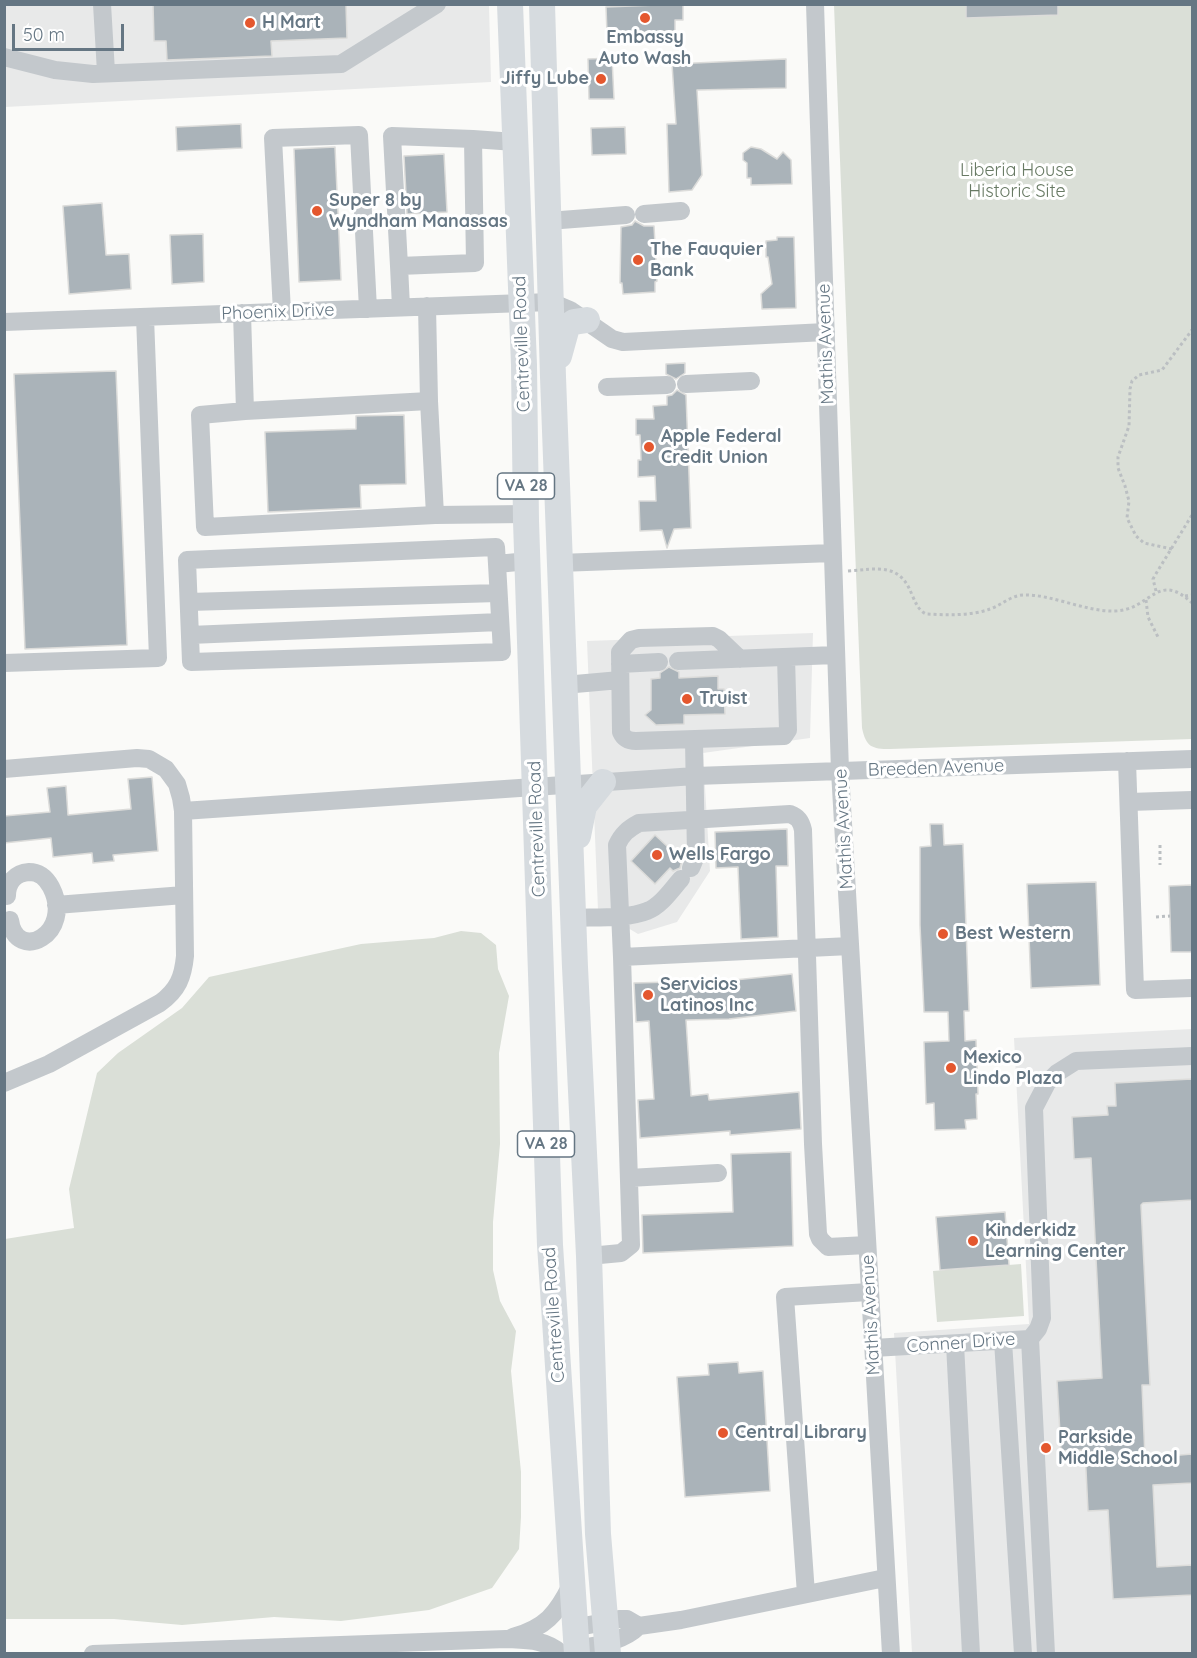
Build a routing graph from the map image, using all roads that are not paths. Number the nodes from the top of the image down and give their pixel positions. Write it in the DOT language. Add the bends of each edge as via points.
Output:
graph roads {
  1 [pos="102,4"];
  2 [pos="437,4"];
  3 [pos="510,4"];
  4 [pos="542,4"];
  5 [pos="815,4"];
  6 [pos="4,57"];
  7 [pos="106,72"];
  8 [pos="359,135"];
  9 [pos="392,136"];
  10 [pos="473,139"];
  11 [pos="515,142"];
  12 [pos="681,211"];
  13 [pos="548,221"];
  14 [pos="399,266"];
  15 [pos="550,302"];
  16 [pos="520,303"];
  17 [pos="427,306"];
  18 [pos="401,307"];
  19 [pos="368,309"];
  20 [pos="282,312"];
  21 [pos="242,314"];
  22 [pos="145,317"];
  23 [pos="587,320"];
  24 [pos="4,322"];
  25 [pos="826,332"];
  26 [pos="553,377"];
  27 [pos="751,381"];
  28 [pos="686,384"];
  29 [pos="667,385"];
  30 [pos="606,387"];
  31 [pos="429,401"];
  32 [pos="245,411"];
  33 [pos="526,514"];
  34 [pos="435,515"];
  35 [pos="528,561"];
  36 [pos="834,562"];
  37 [pos="559,563"];
  38 [pos="496,564"];
  39 [pos="498,593"];
  40 [pos="189,602"];
  41 [pos="500,622"];
  42 [pos="190,635"];
  43 [pos="836,655"];
  44 [pos="786,657"];
  45 [pos="740,659"];
  46 [pos="659,662"];
  47 [pos="678,662"];
  48 [pos="4,663"];
  49 [pos="620,665"];
  50 [pos="564,685"];
  51 [pos="694,740"];
  52 [pos="1192,759"];
  53 [pos="1127,761"];
  54 [pos="4,769"];
  55 [pos="840,771"];
  56 [pos="695,776"];
  57 [pos="603,782"];
  58 [pos="567,784"];
  59 [pos="535,786"];
  60 [pos="1192,800"];
  61 [pos="1128,802"];
  62 [pos="183,811"];
  63 [pos="696,820"];
  64 [pos="571,872"];
  65 [pos="184,895"];
  66 [pos="7,896"];
  67 [pos="56,905"];
  68 [pos="621,915"];
  69 [pos="573,918"];
  70 [pos="10,920"];
  71 [pos="850,946"];
  72 [pos="806,949"];
  73 [pos="622,957"];
  74 [pos="1192,988"];
  75 [pos="1192,1056"];
  76 [pos="4,1083"];
  77 [pos="718,1173"];
  78 [pos="629,1178"];
  79 [pos="867,1245"];
  80 [pos="588,1256"];
  81 [pos="869,1292"];
  82 [pos="1030,1339"];
  83 [pos="1003,1341"];
  84 [pos="955,1344"];
  85 [pos="873,1348"];
  86 [pos="885,1578"];
  87 [pos="571,1585"];
  88 [pos="806,1594"];
  89 [pos="506,1639"];
  90 [pos="606,1639"];
  91 [pos="572,1646"];
  92 [pos="149,1652"];
  93 [pos="93,1653"];
  94 [pos="891,1653"];
  95 [pos="971,1653"];
  96 [pos="1023,1653"];
  97 [pos="1046,1653"];
  1 -- 7 [label="street"];
  2 -- 7 [label="street" via="341,64"];
  3 -- 11 [label="highway, Centreville Road / VA 28"];
  4 -- 13 [label="highway, Centreville Road / VA 28"];
  5 -- 25 [label="street, Mathis Avenue"];
  6 -- 7 [label="street" via="55,70"];
  8 -- 9 [label="street"];
  8 -- 19 [label="street"];
  8 -- 20 [label="street" via="273,138"];
  9 -- 10 [label="street"];
  9 -- 14 [label="street"];
  10 -- 11 [label="street"];
  10 -- 14 [label="street" via="475,263"];
  11 -- 16 [label="highway, Centreville Road / VA 28"];
  12 -- 13 [label="street"];
  13 -- 15 [label="highway, Centreville Road / VA 28"];
  14 -- 18 [label="street"];
  15 -- 16 [label="street, Phoenix Drive"];
  15 -- 23 [label="street"];
  15 -- 26 [label="highway, Centreville Road / VA 28"];
  16 -- 17 [label="street, Phoenix Drive"];
  16 -- 33 [label="highway, Centreville Road / VA 28"];
  17 -- 18 [label="street, Phoenix Drive"];
  17 -- 31 [label="street"];
  18 -- 19 [label="street, Phoenix Drive"];
  19 -- 20 [label="street, Phoenix Drive"];
  20 -- 21 [label="street, Phoenix Drive"];
  21 -- 22 [label="street, Phoenix Drive"];
  21 -- 32 [label="street"];
  22 -- 24 [label="street, Phoenix Drive"];
  22 -- 48 [label="street" via="158,658"];
  23 -- 25 [label="street" via="612,339 623,342"];
  23 -- 26 [label="highway" via="567,327"];
  25 -- 36 [label="street, Mathis Avenue"];
  26 -- 37 [label="highway, Centreville Road / VA 28"];
  27 -- 28 [label="street"];
  29 -- 30 [label="street"];
  31 -- 32 [label="street"];
  31 -- 34 [label="street"];
  32 -- 34 [label="street" via="200,415 205,527"];
  33 -- 34 [label="street"];
  33 -- 35 [label="highway, Centreville Road / VA 28"];
  35 -- 38 [label="street"];
  35 -- 59 [label="highway, Centreville Road / VA 28"];
  36 -- 37 [label="street"];
  36 -- 43 [label="street, Mathis Avenue"];
  37 -- 50 [label="highway, Centreville Road / VA 28"];
  38 -- 39 [label="street"];
  38 -- 40 [label="street" via="496,547 187,560"];
  39 -- 40 [label="street"];
  39 -- 41 [label="street"];
  40 -- 42 [label="street"];
  41 -- 42 [label="street"];
  41 -- 42 [label="street" via="502,652 191,662"];
  43 -- 44 [label="street"];
  43 -- 55 [label="street, Mathis Avenue"];
  44 -- 45 [label="street"];
  44 -- 51 [label="street" via="788,730 784,736"];
  45 -- 47 [label="street"];
  45 -- 49 [label="street" via="719,639 705,635 639,638 630,640"];
  46 -- 49 [label="street"];
  49 -- 50 [label="street"];
  49 -- 51 [label="street" via="621,732 626,739"];
  50 -- 58 [label="highway, Centreville Road / VA 28"];
  51 -- 56 [label="street"];
  52 -- 53 [label="street, Breeden Avenue"];
  53 -- 55 [label="street, Breeden Avenue"];
  53 -- 61 [label="street"];
  54 -- 62 [label="street" via="149,759 172,776"];
  55 -- 56 [label="street, Breeden Avenue"];
  55 -- 71 [label="street, Mathis Avenue"];
  56 -- 57 [label="street, Breeden Avenue"];
  56 -- 63 [label="street"];
  57 -- 58 [label="street, Breeden Avenue"];
  57 -- 64 [label="highway" via="584,806"];
  58 -- 59 [label="street, Breeden Avenue"];
  58 -- 64 [label="highway, Centreville Road / VA 28"];
  59 -- 62 [label="street, Breeden Avenue"];
  59 -- 87 [label="highway, Centreville Road / VA 28" via="550,1245"];
  60 -- 61 [label="street"];
  61 -- 74 [label="street" via="1135,990"];
  62 -- 65 [label="street"];
  63 -- 68 [label="street" via="696,856 686,874 656,906"];
  63 -- 68 [label="street" via="639,823 622,836 617,845"];
  63 -- 72 [label="street" via="790,814 797,817 803,830"];
  64 -- 69 [label="highway, Centreville Road / VA 28"];
  65 -- 67 [label="street"];
  65 -- 76 [label="street" via="184,964 174,991 160,1003 49,1064"];
  66 -- 67 [label="street" via="13,878 34,872 50,884"];
  67 -- 70 [label="street" via="52,930 36,941 21,939"];
  68 -- 69 [label="street"];
  68 -- 73 [label="street"];
  69 -- 80 [label="highway, Centreville Road / VA 28"];
  71 -- 72 [label="street"];
  71 -- 79 [label="street, Mathis Avenue"];
  72 -- 73 [label="street"];
  72 -- 79 [label="street" via="818,1234 828,1246"];
  73 -- 78 [label="street"];
  75 -- 82 [label="street, Conner Drive" via="1076,1061 1057,1073 1038,1098 1034,1108 1042,1318"];
  77 -- 78 [label="street"];
  78 -- 80 [label="street" via="631,1245 621,1253"];
  79 -- 81 [label="street, Mathis Avenue"];
  80 -- 90 [label="highway, Centreville Road / VA 28" via="598,1534"];
  81 -- 85 [label="street, Mathis Avenue"];
  81 -- 88 [label="street" via="785,1297"];
  82 -- 83 [label="street, Conner Drive"];
  82 -- 97 [label="street"];
  83 -- 84 [label="street, Conner Drive"];
  83 -- 96 [label="street"];
  84 -- 85 [label="street, Conner Drive"];
  84 -- 95 [label="street"];
  85 -- 86 [label="street, Mathis Avenue"];
  86 -- 88 [label="street"];
  86 -- 94 [label="street, Mathis Avenue"];
  87 -- 89 [label="street" via="550,1618 534,1629"];
  87 -- 91 [label="highway, Centreville Road / VA 28"];
  88 -- 90 [label="street" via="639,1626 627,1619"];
  89 -- 91 [label="street"];
  89 -- 92 [label="street"];
  90 -- 91 [label="street"];
  92 -- 93 [label="street"];
}
